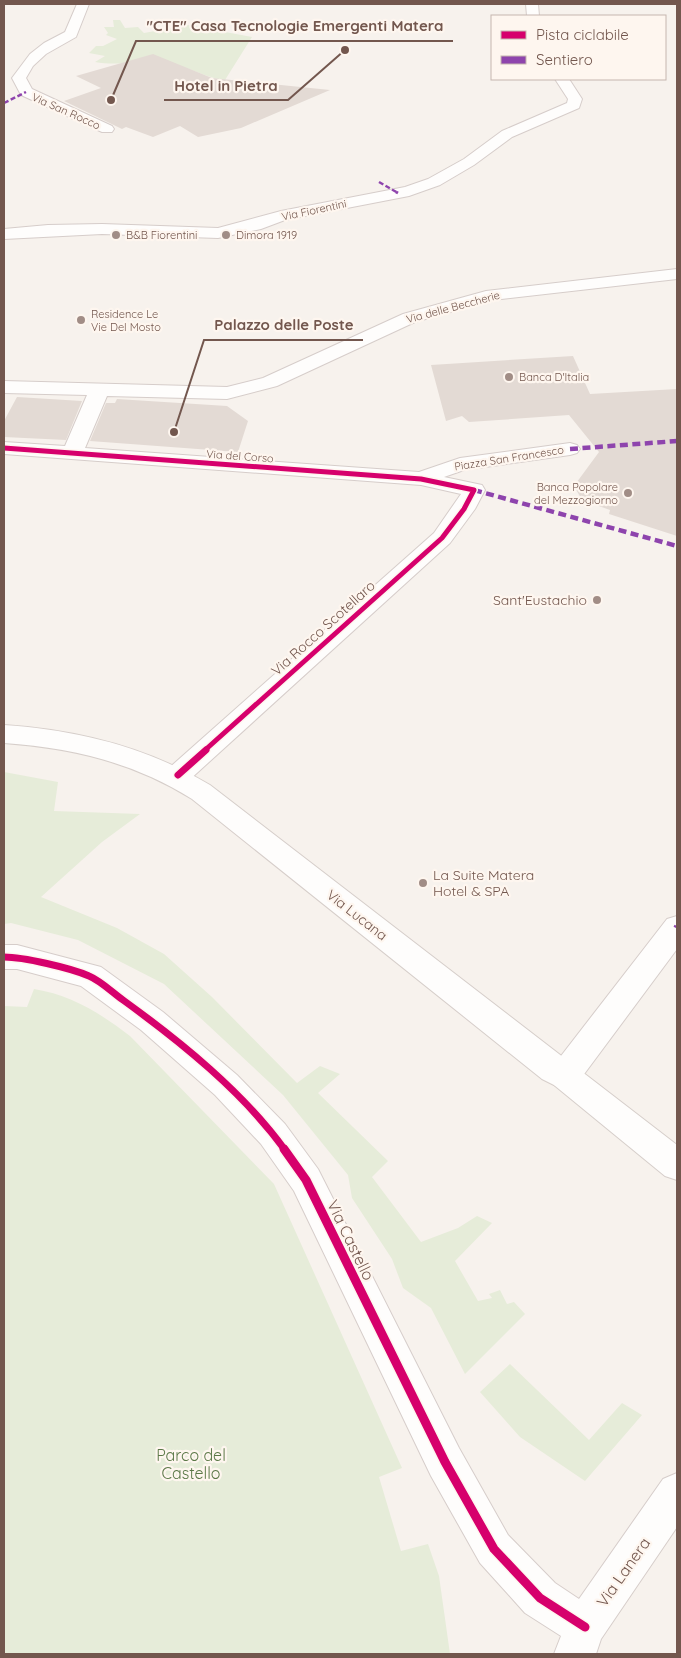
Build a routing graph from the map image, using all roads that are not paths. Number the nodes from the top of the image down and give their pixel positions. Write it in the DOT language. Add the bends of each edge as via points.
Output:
graph roads {
  1 [pos="83,4"];
  2 [pos="563,80"];
  3 [pos="107,129"];
  4 [pos="4,234"];
  5 [pos="677,274"];
  6 [pos="4,386"];
  7 [pos="99,390"];
  8 [pos="4,448"];
  9 [pos="570,449"];
  10 [pos="73,453"];
  11 [pos="421,479"];
  12 [pos="474,490"];
  13 [pos="4,734"];
  14 [pos="178,776"];
  15 [pos="677,927"];
  16 [pos="4,957"];
  17 [pos="565,1075"];
  18 [pos="677,1165"];
  19 [pos="677,1493"];
  20 [pos="580,1640"];
  1 -- 3 [label="street, Via San Rocco" via="71,34 53,42 25,67 19,78 26,92"];
  2 -- 4 [label="street, Via Fiorentini" via="575,99 574,106 507,134 469,162 434,182 409,191 281,216 218,233 102,229"];
  5 -- 7 [label="street, Via delle Beccherie" via="492,295 409,318 270,382 227,393"];
  6 -- 7 [label="street, Via delle Beccherie"];
  7 -- 10 [label="street"];
  8 -- 10 [label="street, Via del Corso"];
  9 -- 11 [label="street, Piazza San Francesco" via="460,464"];
  10 -- 11 [label="street, Via del Corso"];
  11 -- 12 [label="street, Via del Corso"];
  12 -- 14 [label="street, Via Rocco Scotellaro" via="442,538"];
  13 -- 14 [label="street, Via Lucana" via="31,735 96,746"];
  14 -- 17 [label="street, Via Lucana" via="552,1069"];
  15 -- 17 [label="street"];
  16 -- 20 [label="street, Via Castello" via="17,957 90,976 152,1021 226,1085 273,1134 306,1180 445,1462 494,1549"];
  17 -- 18 [label="street, Via Lucana"];
  19 -- 20 [label="street, Via Lanera"];
}
